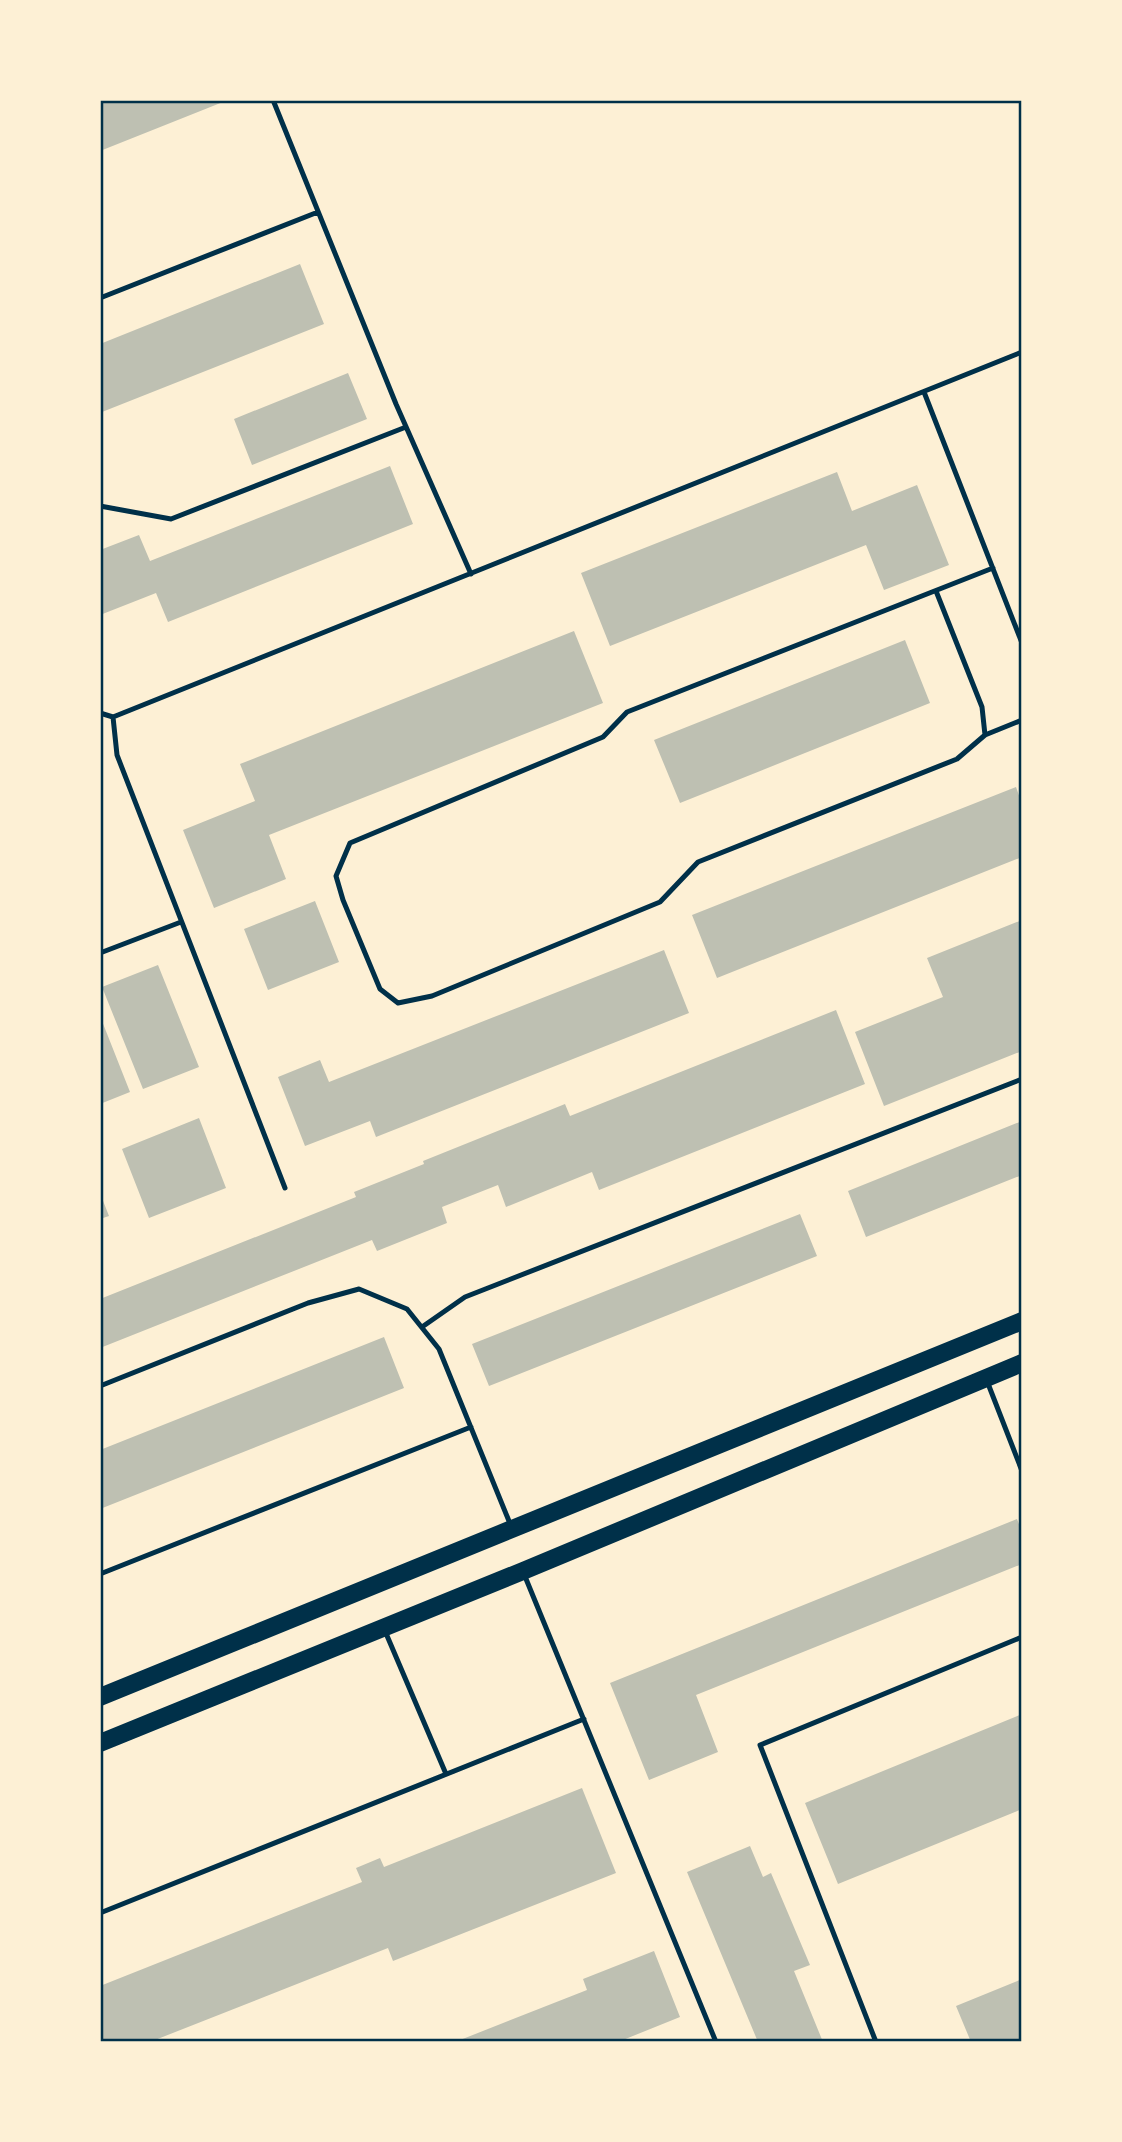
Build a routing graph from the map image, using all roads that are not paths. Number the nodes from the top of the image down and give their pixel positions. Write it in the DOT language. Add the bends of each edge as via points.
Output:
graph roads {
  1 [pos="273,100"];
  2 [pos="318,212"];
  3 [pos="100,298"];
  4 [pos="1022,352"];
  5 [pos="924,392"];
  6 [pos="406,427"];
  7 [pos="100,506"];
  8 [pos="993,568"];
  9 [pos="471,574"];
  10 [pos="936,591"];
  11 [pos="1022,643"];
  12 [pos="100,713"];
  13 [pos="113,718"];
  14 [pos="1022,720"];
  15 [pos="985,735"];
  16 [pos="181,922"];
  17 [pos="100,953"];
  18 [pos="1022,1079"];
  19 [pos="285,1188"];
  20 [pos="1022,1321"];
  21 [pos="422,1327"];
  22 [pos="1022,1363"];
  23 [pos="986,1378"];
  24 [pos="100,1386"];
  25 [pos="471,1427"];
  26 [pos="1022,1471"];
  27 [pos="512,1529"];
  28 [pos="523,1571"];
  29 [pos="100,1573"];
  30 [pos="384,1628"];
  31 [pos="1022,1637"];
  32 [pos="100,1697"];
  33 [pos="584,1719"];
  34 [pos="100,1742"];
  35 [pos="446,1774"];
  36 [pos="100,1913"];
  37 [pos="716,2042"];
  38 [pos="876,2042"];
  1 -- 2 [label="lane"];
  2 -- 3 [label="lane"];
  2 -- 6 [label="lane"];
  4 -- 5 [label="lane"];
  5 -- 8 [label="lane"];
  5 -- 9 [label="lane"];
  6 -- 7 [label="lane" via="171,520"];
  6 -- 9 [label="lane"];
  8 -- 10 [label="lane"];
  8 -- 11 [label="lane"];
  9 -- 13 [label="lane"];
  10 -- 15 [label="lane" via="982,707"];
  10 -- 15 [label="lane" via="626,712 603,737 350,843 336,876 343,900 380,989 398,1003 432,996 660,902 698,862 957,759"];
  12 -- 13 [label="lane"];
  13 -- 16 [label="lane" via="117,755"];
  14 -- 15 [label="lane"];
  16 -- 17 [label="lane"];
  16 -- 19 [label="lane"];
  18 -- 21 [label="lane" via="465,1297"];
  20 -- 27 [label="main road"];
  21 -- 24 [label="lane" via="407,1309 359,1289 308,1303"];
  21 -- 25 [label="lane" via="439,1349"];
  22 -- 23 [label="main road"];
  23 -- 26 [label="lane"];
  23 -- 28 [label="main road"];
  25 -- 27 [label="lane"];
  25 -- 29 [label="lane"];
  27 -- 32 [label="main road"];
  28 -- 30 [label="main road"];
  28 -- 33 [label="lane"];
  30 -- 34 [label="main road"];
  30 -- 35 [label="lane"];
  31 -- 38 [label="lane" via="760,1745"];
  33 -- 35 [label="lane"];
  33 -- 37 [label="lane"];
  35 -- 36 [label="lane"];
}
